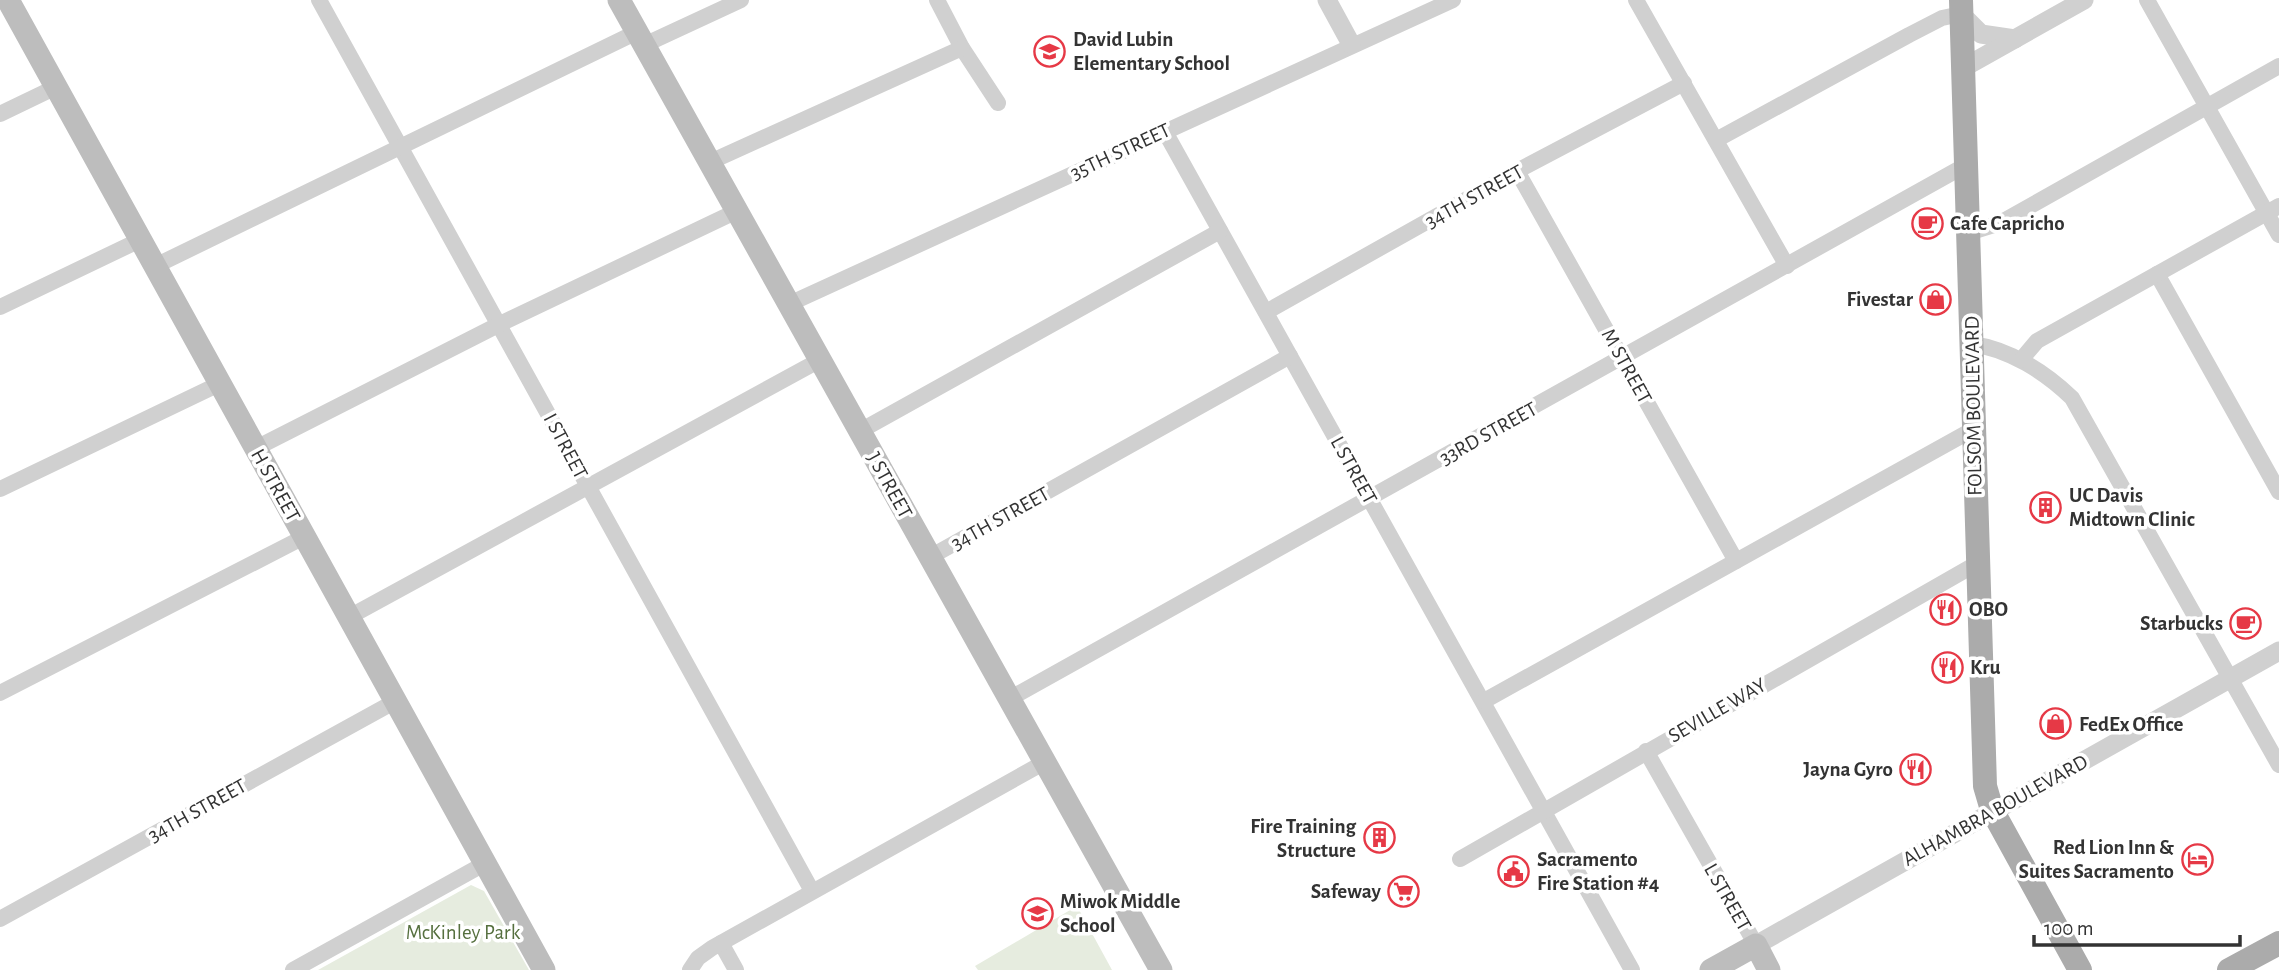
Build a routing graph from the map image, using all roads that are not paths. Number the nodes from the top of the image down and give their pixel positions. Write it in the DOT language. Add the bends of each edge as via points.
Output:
graph roads {
  1 [pos="8,0"];
  2 [pos="319,0"];
  3 [pos="619,0"];
  4 [pos="741,0"];
  5 [pos="937,0"];
  6 [pos="1327,0"];
  7 [pos="1453,0"];
  8 [pos="1636,0"];
  9 [pos="2084,0"];
  10 [pos="2147,0"];
  11 [pos="1961,7"];
  12 [pos="640,38"];
  13 [pos="2015,39"];
  14 [pos="1351,44"];
  15 [pos="962,48"];
  16 [pos="2279,66"];
  17 [pos="1964,68"];
  18 [pos="1684,83"];
  19 [pos="56,87"];
  20 [pos="998,103"];
  21 [pos="2207,107"];
  22 [pos="0,114"];
  23 [pos="1164,131"];
  24 [pos="1716,140"];
  25 [pos="400,145"];
  26 [pos="710,162"];
  27 [pos="1966,165"];
  28 [pos="1517,171"];
  29 [pos="2273,209"];
  30 [pos="737,211"];
  31 [pos="1220,231"];
  32 [pos="1968,233"];
  33 [pos="2279,235"];
  34 [pos="140,240"];
  35 [pos="155,266"];
  36 [pos="1787,266"];
  37 [pos="2157,274"];
  38 [pos="789,304"];
  39 [pos="0,307"];
  40 [pos="1266,312"];
  41 [pos="500,324"];
  42 [pos="1972,344"];
  43 [pos="1290,356"];
  44 [pos="1622,358"];
  45 [pos="820,360"];
  46 [pos="2021,360"];
  47 [pos="219,384"];
  48 [pos="1972,430"];
  49 [pos="860,431"];
  50 [pos="256,448"];
  51 [pos="589,488"];
  52 [pos="0,489"];
  53 [pos="2279,492"];
  54 [pos="1370,499"];
  55 [pos="304,537"];
  56 [pos="930,557"];
  57 [pos="1736,561"];
  58 [pos="1976,564"];
  59 [pos="348,617"];
  60 [pos="2279,651"];
  61 [pos="2231,678"];
  62 [pos="0,693"];
  63 [pos="1009,699"];
  64 [pos="1484,701"];
  65 [pos="394,702"];
  66 [pos="1646,751"];
  67 [pos="1045,762"];
  68 [pos="2279,765"];
  69 [pos="1544,809"];
  70 [pos="1992,810"];
  71 [pos="1460,859"];
  72 [pos="484,863"];
  73 [pos="813,891"];
  74 [pos="0,919"];
  75 [pos="721,943"];
  76 [pos="2279,943"];
  77 [pos="1755,945"];
  78 [pos="293,970"];
  79 [pos="544,970"];
  80 [pos="690,970"];
  81 [pos="736,970"];
  82 [pos="1161,970"];
  83 [pos="1632,970"];
  84 [pos="1712,970"];
  85 [pos="1769,970"];
  86 [pos="2080,970"];
  87 [pos="2229,970"];
  1 -- 19 [label="main road, H STREET"];
  2 -- 25 [label="street, I STREET"];
  3 -- 12 [label="main road, J STREET"];
  4 -- 12 [label="street"];
  5 -- 15 [label="street"];
  6 -- 14 [label="street"];
  7 -- 14 [label="street, 35TH STREET"];
  8 -- 18 [label="street"];
  9 -- 13 [label="street"];
  10 -- 21 [label="street"];
  11 -- 13 [label="street" via="1981,34"];
  11 -- 17 [label="main road, FOLSOM BOULEVARD"];
  11 -- 24 [label="street"];
  12 -- 25 [label="street"];
  12 -- 26 [label="main road, J STREET"];
  13 -- 17 [label="street"];
  14 -- 23 [label="street, 35TH STREET"];
  15 -- 20 [label="street"];
  15 -- 26 [label="street"];
  16 -- 21 [label="street"];
  17 -- 27 [label="main road, FOLSOM BOULEVARD"];
  18 -- 24 [label="street"];
  18 -- 28 [label="street, 34TH STREET"];
  19 -- 22 [label="street"];
  19 -- 34 [label="main road, H STREET"];
  21 -- 29 [label="street"];
  21 -- 32 [label="street" via="2000,223"];
  23 -- 31 [label="street, L STREET"];
  23 -- 38 [label="street, 35TH STREET"];
  24 -- 36 [label="street"];
  25 -- 35 [label="street"];
  25 -- 41 [label="street, I STREET"];
  26 -- 30 [label="main road, J STREET"];
  27 -- 32 [label="main road, FOLSOM BOULEVARD"];
  27 -- 36 [label="street, 33RD STREET"];
  28 -- 40 [label="street, 34TH STREET"];
  28 -- 44 [label="street, M STREET"];
  29 -- 33 [label="street"];
  29 -- 37 [label="street"];
  30 -- 38 [label="main road, J STREET"];
  30 -- 41 [label="street"];
  31 -- 40 [label="street, L STREET"];
  31 -- 49 [label="street"];
  32 -- 42 [label="main road, FOLSOM BOULEVARD"];
  34 -- 35 [label="main road, H STREET"];
  34 -- 39 [label="street"];
  35 -- 47 [label="main road, H STREET"];
  36 -- 44 [label="street, 33RD STREET"];
  37 -- 46 [label="street" via="2037,341"];
  37 -- 53 [label="street"];
  38 -- 45 [label="main road, J STREET"];
  40 -- 43 [label="street, L STREET"];
  41 -- 50 [label="street"];
  41 -- 51 [label="street, I STREET"];
  42 -- 46 [label="street" via="1992,346"];
  42 -- 48 [label="main road, FOLSOM BOULEVARD"];
  43 -- 54 [label="street, L STREET"];
  43 -- 56 [label="street, 34TH STREET"];
  44 -- 54 [label="street, 33RD STREET"];
  44 -- 57 [label="street, M STREET"];
  45 -- 49 [label="main road, J STREET"];
  45 -- 51 [label="street"];
  46 -- 61 [label="street" via="2077,404"];
  47 -- 50 [label="main road, H STREET"];
  47 -- 52 [label="street"];
  48 -- 57 [label="street"];
  48 -- 58 [label="main road, FOLSOM BOULEVARD"];
  49 -- 56 [label="main road, J STREET"];
  50 -- 55 [label="main road, H STREET"];
  51 -- 59 [label="street"];
  51 -- 73 [label="street, I STREET"];
  54 -- 63 [label="street, 33RD STREET"];
  54 -- 64 [label="street, L STREET"];
  55 -- 59 [label="main road, H STREET"];
  55 -- 62 [label="street"];
  56 -- 63 [label="main road, J STREET"];
  57 -- 64 [label="street"];
  58 -- 66 [label="street, SEVILLE WAY"];
  58 -- 70 [label="main road, FOLSOM BOULEVARD" via="1985,786"];
  59 -- 65 [label="main road, H STREET"];
  60 -- 61 [label="street, ALHAMBRA BOULEVARD"];
  61 -- 68 [label="street"];
  61 -- 70 [label="street, ALHAMBRA BOULEVARD"];
  63 -- 67 [label="main road, J STREET"];
  64 -- 69 [label="street, L STREET"];
  65 -- 72 [label="main road, H STREET"];
  65 -- 74 [label="street, 34TH STREET"];
  66 -- 69 [label="street, SEVILLE WAY"];
  66 -- 77 [label="street, L STREET"];
  67 -- 73 [label="street"];
  67 -- 82 [label="main road, J STREET"];
  69 -- 71 [label="street, SEVILLE WAY"];
  69 -- 83 [label="street, L STREET"];
  70 -- 77 [label="street, ALHAMBRA BOULEVARD"];
  70 -- 86 [label="main road, FOLSOM BOULEVARD"];
  72 -- 78 [label="street"];
  72 -- 79 [label="main road, H STREET"];
  73 -- 75 [label="street"];
  75 -- 80 [label="street" via="701,955"];
  75 -- 81 [label="street"];
  76 -- 87 [label="main road"];
  77 -- 84 [label="main road, ALHAMBRA BOULEVARD"];
  77 -- 85 [label="main road, L STREET"];
}
